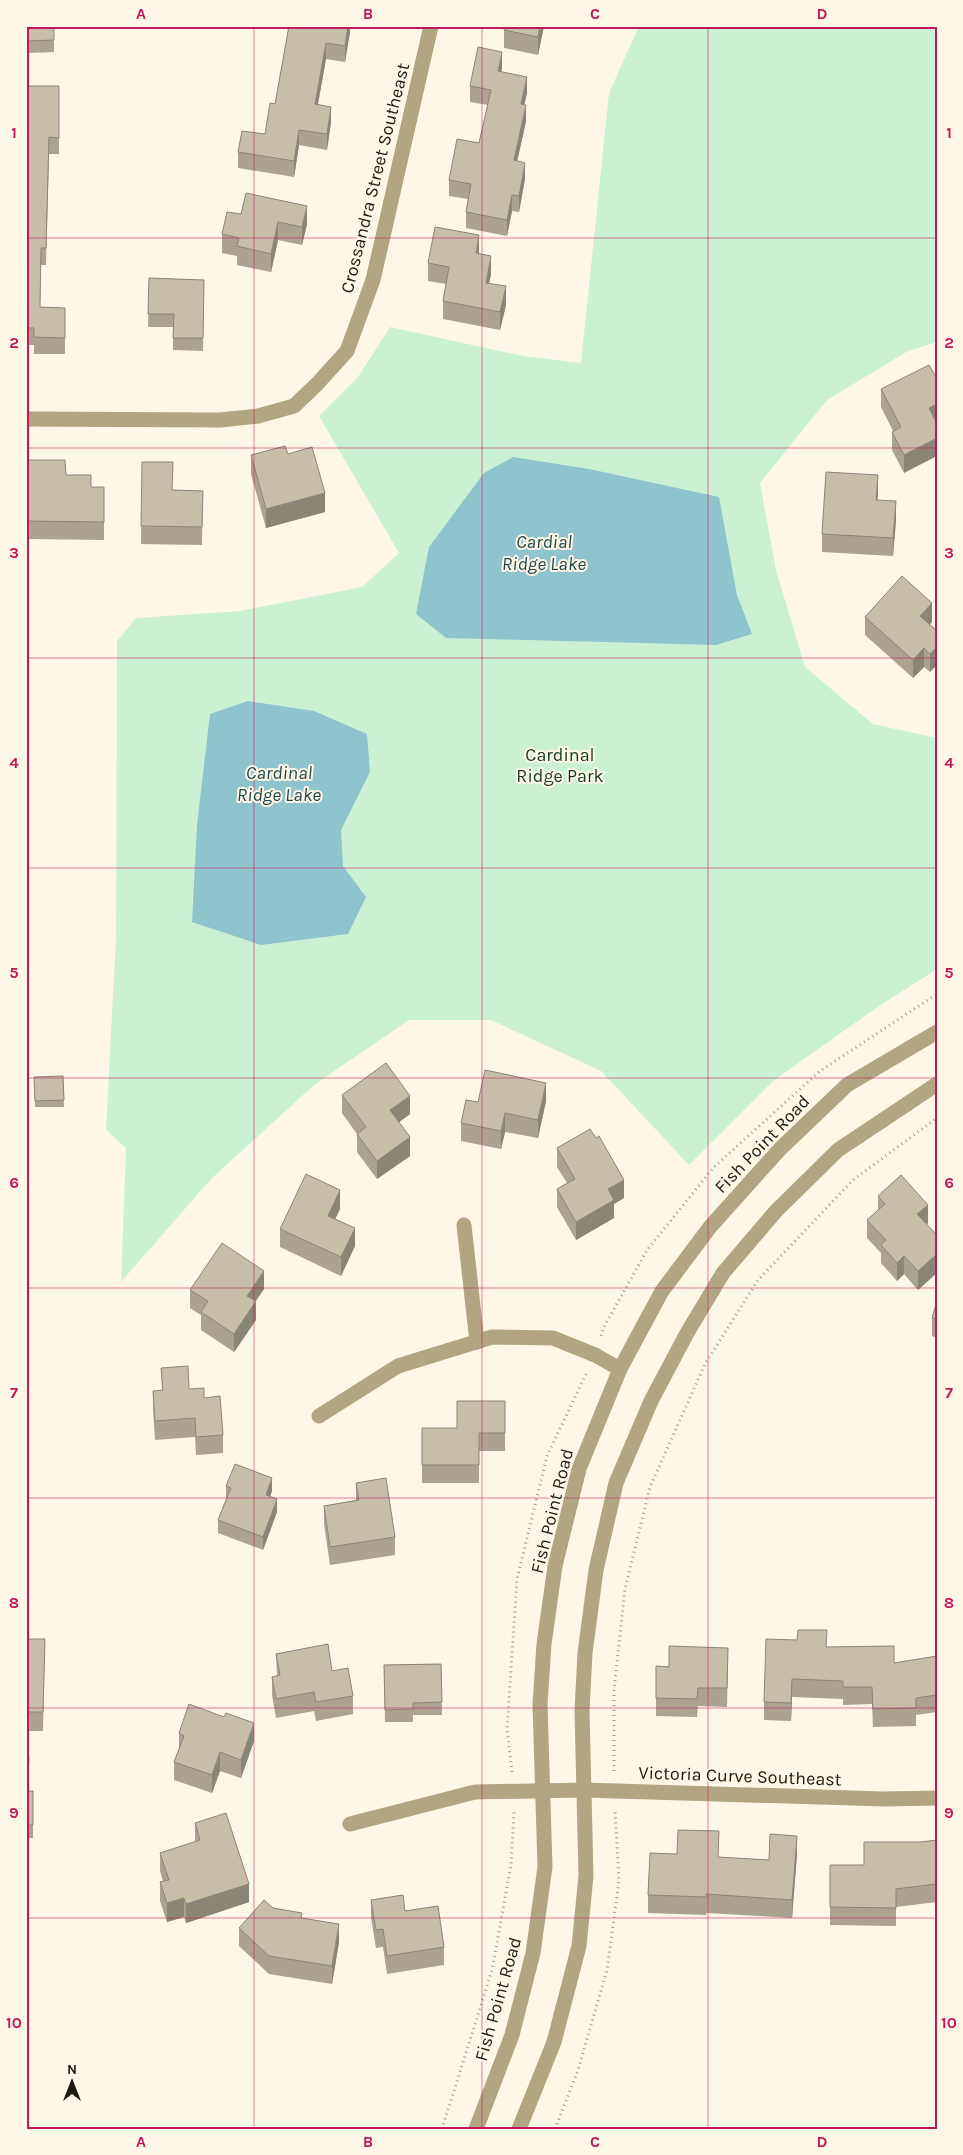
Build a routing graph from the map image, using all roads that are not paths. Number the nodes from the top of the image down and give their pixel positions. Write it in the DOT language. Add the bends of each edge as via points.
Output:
graph roads {
  1 [pos="431,26"];
  2 [pos="26,419"];
  3 [pos="937,1032"];
  4 [pos="937,1084"];
  5 [pos="464,1225"];
  6 [pos="477,1342"];
  7 [pos="620,1369"];
  8 [pos="319,1416"];
  9 [pos="584,1790"];
  10 [pos="542,1791"];
  11 [pos="937,1798"];
  12 [pos="350,1824"];
  13 [pos="476,2129"];
  14 [pos="519,2129"];
  1 -- 2 [label="street, Crossandra Street Southeast" via="373,280 348,351 317,384 294,406 258,416 220,420"];
  3 -- 7 [label="street, Fish Point Road" via="847,1086 780,1149 710,1227 662,1291"];
  4 -- 9 [label="street" via="838,1150 776,1211 723,1273 651,1401 616,1483 596,1570 585,1652 582,1711"];
  5 -- 6 [label="street"];
  6 -- 7 [label="street" via="492,1338 553,1338"];
  6 -- 8 [label="street" via="398,1366"];
  7 -- 10 [label="street, Fish Point Road" via="579,1469 555,1566 544,1644 540,1704"];
  9 -- 10 [label="street, Victoria Curve Southeast"];
  9 -- 11 [label="street, Victoria Curve Southeast"];
  9 -- 14 [label="street" via="586,1876 579,1946 554,2042"];
  10 -- 12 [label="street, Victoria Curve Southeast" via="475,1792"];
  10 -- 13 [label="street, Fish Point Road" via="545,1867 534,1953 512,2035"];
}
